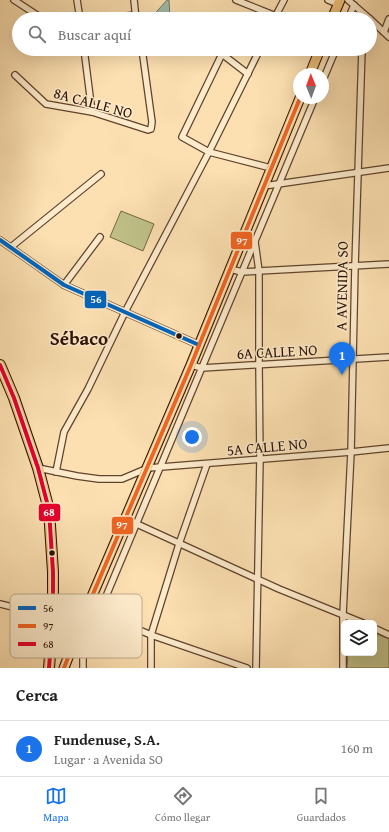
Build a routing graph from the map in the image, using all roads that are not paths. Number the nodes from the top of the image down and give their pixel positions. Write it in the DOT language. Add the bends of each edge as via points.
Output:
graph roads {
  1 [pos="14,0"];
  2 [pos="77,0"];
  3 [pos="134,0"];
  4 [pos="236,0"];
  5 [pos="284,0"];
  6 [pos="328,0"];
  7 [pos="348,0"];
  8 [pos="339,2"];
  9 [pos="354,5"];
  10 [pos="32,12"];
  11 [pos="79,12"];
  12 [pos="135,12"];
  13 [pos="264,12"];
  14 [pos="278,12"];
  15 [pos="335,12"];
  16 [pos="351,12"];
  17 [pos="360,12"];
  18 [pos="389,19"];
  19 [pos="377,26"];
  20 [pos="384,32"];
  21 [pos="389,37"];
  22 [pos="85,56"];
  23 [pos="143,56"];
  24 [pos="221,56"];
  25 [pos="225,56"];
  26 [pos="257,56"];
  27 [pos="317,56"];
  28 [pos="333,56"];
  29 [pos="362,56"];
  30 [pos="312,68"];
  31 [pos="328,68"];
  32 [pos="248,74"];
  33 [pos="16,75"];
  34 [pos="298,104"];
  35 [pos="313,104"];
  36 [pos="92,112"];
  37 [pos="209,152"];
  38 [pos="271,168"];
  39 [pos="389,168"];
  40 [pos="357,172"];
  41 [pos="101,174"];
  42 [pos="280,184"];
  43 [pos="264,186"];
  44 [pos="100,237"];
  45 [pos="0,240"];
  46 [pos="255,242"];
  47 [pos="10,247"];
  48 [pos="389,264"];
  49 [pos="355,266"];
  50 [pos="230,269"];
  51 [pos="259,271"];
  52 [pos="242,272"];
  53 [pos="64,285"];
  54 [pos="125,312"];
  55 [pos="199,345"];
  56 [pos="389,358"];
  57 [pos="353,359"];
  58 [pos="0,365"];
  59 [pos="191,365"];
  60 [pos="259,365"];
  61 [pos="202,368"];
  62 [pos="389,448"];
  63 [pos="351,452"];
  64 [pos="260,459"];
  65 [pos="207,464"];
  66 [pos="160,467"];
  67 [pos="38,468"];
  68 [pos="148,468"];
  69 [pos="56,472"];
  70 [pos="126,519"];
  71 [pos="136,524"];
  72 [pos="179,544"];
  73 [pos="258,579"];
  74 [pos="53,594"];
  75 [pos="94,594"];
  76 [pos="106,594"];
  77 [pos="0,604"];
  78 [pos="10,607"];
  79 [pos="343,614"];
  80 [pos="356,620"];
  81 [pos="377,629"];
  82 [pos="142,631"];
  83 [pos="151,635"];
  84 [pos="389,635"];
  85 [pos="49,658"];
  86 [pos="68,658"];
  87 [pos="48,668"];
  88 [pos="64,668"];
  89 [pos="151,668"];
  90 [pos="247,668"];
  91 [pos="256,668"];
  92 [pos="343,668"];
  1 -- 10 [label="street"];
  2 -- 11 [label="street"];
  3 -- 12 [label="street"];
  4 -- 13 [label="street"];
  5 -- 14 [label="street"];
  6 -- 8 [label="street"];
  7 -- 9 [label="street"];
  8 -- 15 [label="main road"];
  9 -- 16 [label="street"];
  9 -- 17 [label="street"];
  18 -- 20 [label="street"];
  19 -- 20 [label="street"];
  20 -- 21 [label="street"];
  22 -- 36 [label="street"];
  23 -- 36 [label="street, 8A CALLE NO" via="151,128 143,129"];
  24 -- 37 [label="street" via="182,137"];
  25 -- 32 [label="street"];
  26 -- 32 [label="street"];
  27 -- 30 [label="main road"];
  28 -- 31 [label="street"];
  29 -- 40 [label="street, A AVENIDA SO"];
  32 -- 37 [label="street"];
  33 -- 36 [label="street, 8A CALLE NO" via="46,104"];
  34 -- 38 [label="main road"];
  35 -- 42 [label="street"];
  37 -- 38 [label="street"];
  37 -- 54 [label="street"];
  38 -- 43 [label="main road"];
  39 -- 40 [label="street"];
  40 -- 42 [label="street"];
  40 -- 49 [label="street, A AVENIDA SO"];
  41 -- 47 [label="street"];
  42 -- 43 [label="street"];
  42 -- 46 [label="street"];
  43 -- 50 [label="main road"];
  44 -- 53 [label="street"];
  45 -- 47 [label="street"];
  46 -- 51 [label="street"];
  46 -- 52 [label="street"];
  47 -- 53 [label="street"];
  48 -- 49 [label="street"];
  49 -- 51 [label="street"];
  49 -- 57 [label="street, A AVENIDA SO"];
  50 -- 52 [label="street"];
  50 -- 55 [label="main road"];
  51 -- 52 [label="street"];
  51 -- 60 [label="street"];
  52 -- 61 [label="street"];
  53 -- 54 [label="street"];
  54 -- 55 [label="street"];
  54 -- 69 [label="street" via="64,432"];
  55 -- 59 [label="main road"];
  56 -- 57 [label="street, 6A CALLE NO"];
  57 -- 60 [label="street, 6A CALLE NO"];
  57 -- 63 [label="street, A AVENIDA SO"];
  58 -- 67 [label="highway"];
  59 -- 61 [label="street, 6A CALLE NO"];
  59 -- 68 [label="main road"];
  60 -- 61 [label="street, 6A CALLE NO"];
  60 -- 64 [label="street"];
  61 -- 66 [label="street"];
  62 -- 63 [label="street, 5A CALLE NO"];
  63 -- 64 [label="street, 5A CALLE NO"];
  63 -- 79 [label="street, A AVENIDA SO"];
  64 -- 65 [label="street, 5A CALLE NO"];
  64 -- 73 [label="street"];
  65 -- 66 [label="street, 5A CALLE NO"];
  65 -- 72 [label="street"];
  66 -- 68 [label="street, 5A CALLE NO"];
  66 -- 71 [label="street"];
  67 -- 69 [label="street, 5A CALLE NO"];
  67 -- 74 [label="highway" via="49,510"];
  68 -- 69 [label="street, 5A CALLE NO" via="122,479 99,479"];
  68 -- 70 [label="main road"];
  70 -- 71 [label="street"];
  70 -- 75 [label="main road"];
  71 -- 72 [label="street"];
  71 -- 76 [label="street"];
  72 -- 73 [label="street"];
  72 -- 83 [label="street"];
  73 -- 79 [label="street"];
  73 -- 91 [label="street"];
  77 -- 78 [label="street"];
  79 -- 80 [label="street"];
  79 -- 92 [label="street, A AVENIDA SO"];
  81 -- 84 [label="street"];
  82 -- 83 [label="street"];
  83 -- 89 [label="street"];
  83 -- 90 [label="street"];
  85 -- 87 [label="highway"];
  86 -- 88 [label="main road"];
}
